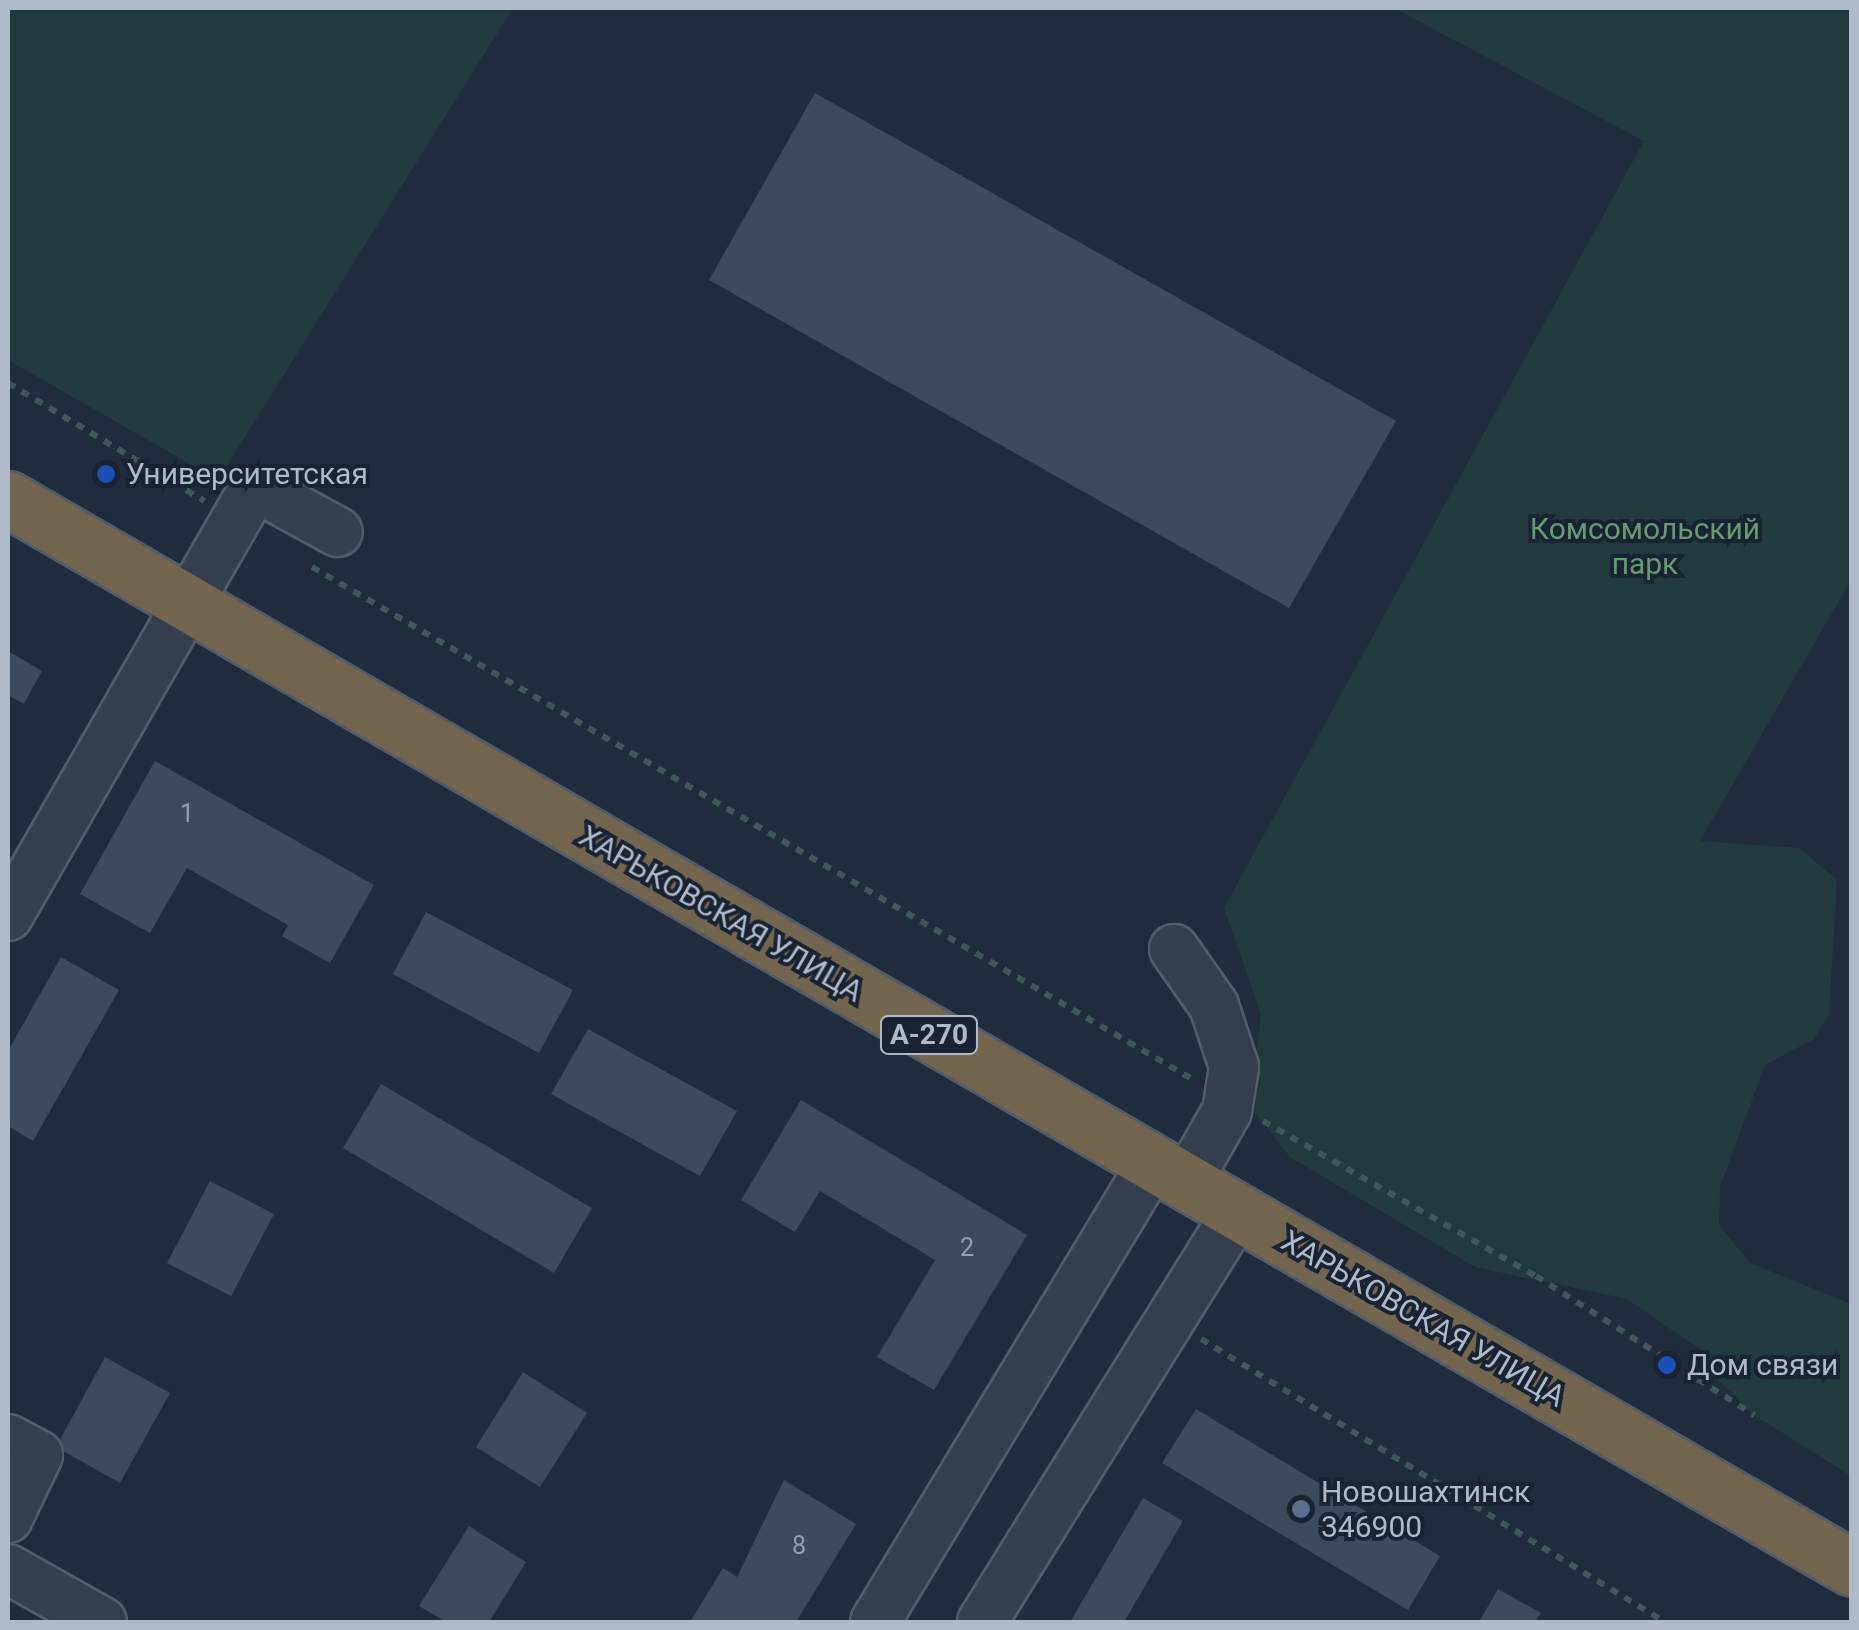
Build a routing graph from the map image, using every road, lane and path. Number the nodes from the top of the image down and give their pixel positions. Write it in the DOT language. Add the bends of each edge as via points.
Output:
graph roads {
  1 [pos="8,383"];
  2 [pos="8,498"];
  3 [pos="234,519"];
  4 [pos="338,532"];
  5 [pos="292,556"];
  6 [pos="189,606"];
  7 [pos="8,916"];
  8 [pos="1174,949"];
  9 [pos="1229,1101"];
  10 [pos="1169,1173"];
  11 [pos="1237,1212"];
  12 [pos="1171,1319"];
  13 [pos="1754,1415"];
  14 [pos="8,1439"];
  15 [pos="8,1518"];
  16 [pos="1852,1568"];
  17 [pos="8,1569"];
  18 [pos="102,1622"];
  19 [pos="875,1622"];
  20 [pos="982,1622"];
  21 [pos="1666,1622"];
  1 -- 3 [label="path"];
  2 -- 6 [label="highway, ХАРЬКОВСКАЯ УЛИЦА / А-270"];
  3 -- 4 [label="street" via="260,492"];
  3 -- 6 [label="street"];
  5 -- 9 [label="path"];
  6 -- 7 [label="street"];
  6 -- 10 [label="highway, ХАРЬКОВСКАЯ УЛИЦА / А-270"];
  8 -- 9 [label="street" via="1198,975 1226,1036"];
  9 -- 10 [label="street"];
  9 -- 13 [label="path" via="1536,1276"];
  10 -- 11 [label="highway, ХАРЬКОВСКАЯ УЛИЦА / А-270"];
  10 -- 19 [label="street"];
  11 -- 12 [label="street"];
  11 -- 16 [label="highway, ХАРЬКОВСКАЯ УЛИЦА / А-270"];
  12 -- 20 [label="street"];
  12 -- 21 [label="path"];
  14 -- 15 [label="street" via="38,1455"];
  17 -- 18 [label="street"];
}
